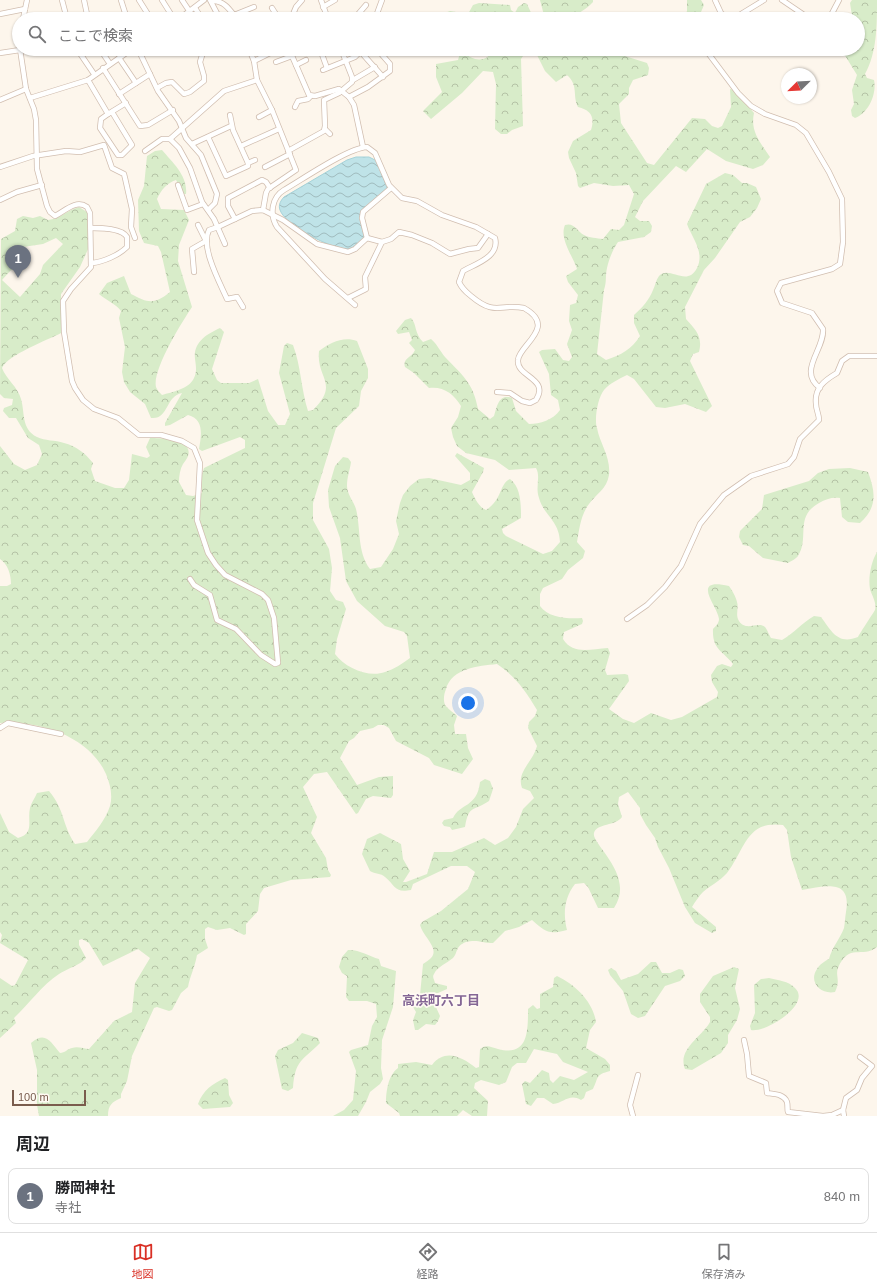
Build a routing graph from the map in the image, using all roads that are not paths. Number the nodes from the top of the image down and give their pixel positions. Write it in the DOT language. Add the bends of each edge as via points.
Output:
graph roads {
  1 [pos="27,0"];
  2 [pos="62,0"];
  3 [pos="85,0"];
  4 [pos="121,0"];
  5 [pos="139,0"];
  6 [pos="162,0"];
  7 [pos="182,0"];
  8 [pos="204,0"];
  9 [pos="212,0"];
  10 [pos="302,0"];
  11 [pos="321,0"];
  12 [pos="335,0"];
  13 [pos="382,0"];
  14 [pos="715,0"];
  15 [pos="764,0"];
  16 [pos="782,0"];
  17 [pos="839,0"];
  18 [pos="366,5"];
  19 [pos="323,7"];
  20 [pos="195,8"];
  21 [pos="254,8"];
  22 [pos="272,8"];
  23 [pos="25,9"];
  24 [pos="24,12"];
  25 [pos="65,12"];
  26 [pos="87,12"];
  27 [pos="124,12"];
  28 [pos="147,12"];
  29 [pos="170,12"];
  30 [pos="190,12"];
  31 [pos="198,12"];
  32 [pos="217,12"];
  33 [pos="231,12"];
  34 [pos="243,12"];
  35 [pos="275,12"];
  36 [pos="294,12"];
  37 [pos="325,12"];
  38 [pos="360,12"];
  39 [pos="378,12"];
  40 [pos="720,12"];
  41 [pos="744,12"];
  42 [pos="800,12"];
  43 [pos="833,12"];
  44 [pos="0,14"];
  45 [pos="12,51"];
  46 [pos="0,53"];
  47 [pos="21,56"];
  48 [pos="82,56"];
  49 [pos="105,56"];
  50 [pos="122,56"];
  51 [pos="141,56"];
  52 [pos="202,56"];
  53 [pos="252,56"];
  54 [pos="264,56"];
  55 [pos="284,56"];
  56 [pos="292,56"];
  57 [pos="322,56"];
  58 [pos="344,56"];
  59 [pos="357,56"];
  60 [pos="365,56"];
  61 [pos="382,56"];
  62 [pos="710,56"];
  63 [pos="119,58"];
  64 [pos="306,60"];
  65 [pos="254,61"];
  66 [pos="346,61"];
  67 [pos="276,62"];
  68 [pos="110,64"];
  69 [pos="296,65"];
  70 [pos="375,67"];
  71 [pos="103,68"];
  72 [pos="94,74"];
  73 [pos="150,74"];
  74 [pos="383,77"];
  75 [pos="88,80"];
  76 [pos="257,80"];
  77 [pos="353,80"];
  78 [pos="136,83"];
  79 [pos="157,88"];
  80 [pos="26,89"];
  81 [pos="341,91"];
  82 [pos="120,94"];
  83 [pos="311,96"];
  84 [pos="349,97"];
  85 [pos="30,98"];
  86 [pos="0,100"];
  87 [pos="126,103"];
  88 [pos="295,107"];
  89 [pos="173,110"];
  90 [pos="272,110"];
  91 [pos="110,113"];
  92 [pos="230,115"];
  93 [pos="259,117"];
  94 [pos="231,126"];
  95 [pos="182,128"];
  96 [pos="278,129"];
  97 [pos="325,129"];
  98 [pos="330,134"];
  99 [pos="208,137"];
  100 [pos="170,139"];
  101 [pos="192,144"];
  102 [pos="241,146"];
  103 [pos="363,147"];
  104 [pos="145,151"];
  105 [pos="289,152"];
  106 [pos="36,156"];
  107 [pos="255,160"];
  108 [pos="248,163"];
  109 [pos="0,167"];
  110 [pos="265,167"];
  111 [pos="42,185"];
  112 [pos="178,185"];
  113 [pos="270,188"];
  114 [pos="391,188"];
  115 [pos="0,200"];
  116 [pos="204,204"];
  117 [pos="208,210"];
  118 [pos="263,210"];
  119 [pos="274,216"];
  120 [pos="235,219"];
  121 [pos="198,225"];
  122 [pos="218,227"];
  123 [pos="91,228"];
  124 [pos="488,234"];
  125 [pos="367,238"];
  126 [pos="206,241"];
  127 [pos="127,242"];
  128 [pos="382,242"];
  129 [pos="225,244"];
  130 [pos="92,263"];
  131 [pos="194,272"];
  132 [pos="348,298"];
  133 [pos="355,304"];
  134 [pos="243,307"];
  135 [pos="877,356"];
  136 [pos="820,388"];
  137 [pos="497,392"];
  138 [pos="190,579"];
  139 [pos="627,619"];
  140 [pos="0,728"];
  141 [pos="61,734"];
  142 [pos="744,1040"];
  143 [pos="860,1057"];
  144 [pos="638,1074"];
  145 [pos="843,1110"];
  146 [pos="633,1116"];
  147 [pos="844,1116"];
  1 -- 23 [label="street"];
  2 -- 25 [label="street"];
  3 -- 26 [label="street"];
  4 -- 27 [label="street"];
  5 -- 28 [label="street"];
  6 -- 29 [label="street"];
  7 -- 30 [label="street"];
  8 -- 20 [label="street"];
  9 -- 32 [label="street"];
  9 -- 33 [label="street" via="224,4"];
  10 -- 36 [label="street"];
  11 -- 19 [label="street"];
  12 -- 19 [label="street"];
  13 -- 39 [label="street"];
  14 -- 40 [label="street"];
  15 -- 41 [label="street"];
  16 -- 42 [label="street"];
  17 -- 43 [label="street"];
  18 -- 38 [label="street"];
  19 -- 37 [label="street"];
  20 -- 30 [label="street"];
  20 -- 31 [label="street"];
  21 -- 34 [label="street"];
  22 -- 35 [label="street"];
  23 -- 24 [label="street"];
  23 -- 44 [label="street"];
  45 -- 46 [label="street"];
  47 -- 80 [label="street"];
  48 -- 72 [label="street"];
  49 -- 68 [label="street"];
  50 -- 63 [label="street"];
  51 -- 73 [label="street"];
  52 -- 79 [label="street" via="200,62 205,78 199,85 184,94 172,82"];
  53 -- 65 [label="street"];
  54 -- 65 [label="street"];
  55 -- 67 [label="street"];
  56 -- 69 [label="street"];
  57 -- 66 [label="street" via="325,69"];
  58 -- 66 [label="street"];
  59 -- 66 [label="street"];
  60 -- 70 [label="street"];
  61 -- 74 [label="street" via="390,66 389,73"];
  62 -- 136 [label="street" via="751,106 796,125 806,133 842,199 843,235 840,264 832,269 781,283 777,291 782,303 812,313 823,329 811,366 812,378"];
  63 -- 68 [label="street"];
  63 -- 78 [label="street"];
  64 -- 69 [label="street"];
  65 -- 76 [label="street"];
  66 -- 77 [label="street"];
  68 -- 71 [label="street"];
  69 -- 83 [label="street"];
  70 -- 74 [label="street"];
  70 -- 77 [label="street"];
  71 -- 72 [label="street"];
  71 -- 82 [label="street"];
  72 -- 75 [label="street"];
  73 -- 78 [label="street"];
  73 -- 79 [label="street"];
  74 -- 84 [label="street"];
  75 -- 85 [label="street"];
  75 -- 91 [label="street"];
  76 -- 90 [label="street"];
  76 -- 95 [label="street" via="224,91"];
  77 -- 81 [label="street"];
  78 -- 82 [label="street"];
  79 -- 89 [label="street"];
  80 -- 85 [label="street"];
  80 -- 86 [label="street"];
  81 -- 83 [label="street" via="339,89"];
  81 -- 84 [label="street"];
  81 -- 97 [label="street" via="324,100"];
  82 -- 87 [label="street"];
  83 -- 88 [label="street" via="298,102"];
  84 -- 103 [label="street" via="355,107"];
  85 -- 106 [label="street" via="36,120"];
  87 -- 89 [label="street" via="143,126"];
  87 -- 91 [label="street"];
  89 -- 95 [label="street"];
  90 -- 93 [label="street"];
  90 -- 96 [label="street"];
  91 -- 91 [label="street" via="132,145 122,155 118,155 100,128 100,119"];
  92 -- 94 [label="street"];
  94 -- 99 [label="street"];
  94 -- 102 [label="street"];
  95 -- 100 [label="street"];
  95 -- 101 [label="street"];
  96 -- 102 [label="street"];
  96 -- 105 [label="street"];
  97 -- 98 [label="street"];
  97 -- 105 [label="street"];
  99 -- 101 [label="street"];
  99 -- 108 [label="street" via="226,176 248,166"];
  100 -- 104 [label="street" via="162,139"];
  100 -- 116 [label="street" via="179,148 190,168"];
  101 -- 117 [label="street" via="201,155 217,194 215,203"];
  102 -- 108 [label="street"];
  103 -- 114 [label="street" via="370,148 375,153"];
  103 -- 119 [label="street" via="279,193 274,199"];
  105 -- 110 [label="street"];
  105 -- 113 [label="street" via="296,170"];
  106 -- 109 [label="street"];
  106 -- 111 [label="street"];
  106 -- 127 [label="street" via="66,151 80,152 104,145 110,165 114,170 124,174 125,178 132,209 131,227 137,238"];
  107 -- 108 [label="street"];
  111 -- 115 [label="street"];
  111 -- 123 [label="street" via="47,206 53,216 71,206 84,205 90,213"];
  112 -- 116 [label="street" via="187,210"];
  113 -- 118 [label="street" via="266,193"];
  113 -- 120 [label="street" via="262,180 228,198 228,206"];
  114 -- 124 [label="street" via="402,198 417,201 442,215 466,222"];
  114 -- 125 [label="street" via="363,212"];
  116 -- 117 [label="street"];
  117 -- 122 [label="street"];
  118 -- 119 [label="street"];
  118 -- 120 [label="street" via="252,211"];
  119 -- 125 [label="street" via="317,244 326,247 352,251"];
  119 -- 132 [label="street" via="277,227 292,244 325,279"];
  120 -- 122 [label="street"];
  121 -- 126 [label="street"];
  122 -- 126 [label="street" via="209,230"];
  122 -- 129 [label="street"];
  123 -- 127 [label="street" via="123,233"];
  123 -- 130 [label="street"];
  124 -- 128 [label="street" via="478,248 450,254 432,243 405,233 399,232"];
  124 -- 137 [label="street" via="496,240 490,255 479,264 463,271 459,278 460,286 489,308 524,308 532,314 537,325 534,337 520,352 517,361 520,370 532,377 537,384 539,392 536,400 526,403 510,393"];
  125 -- 128 [label="street"];
  126 -- 131 [label="street" via="192,249"];
  126 -- 134 [label="street" via="214,270 227,299 237,297"];
  127 -- 130 [label="street" via="127,247 121,252"];
  128 -- 132 [label="street" via="365,277 366,289"];
  130 -- 138 [label="street" via="63,301 64,332 75,388 89,405 118,418 139,435 161,435 182,441 194,448 200,463 197,520 208,553 225,574 262,594 268,600 273,612 278,663 275,664 261,655 236,629 217,620 210,596"];
  132 -- 133 [label="street"];
  135 -- 136 [label="street" via="849,356 842,361 837,373 828,377"];
  136 -- 139 [label="street" via="815,399 819,420 800,439 791,460 784,466 746,478 724,495 700,524 680,566 665,587 647,605"];
  140 -- 141 [label="street" via="8,723"];
  142 -- 145 [label="street" via="749,1076 766,1083 767,1092 778,1094 785,1099 788,1112 823,1116"];
  143 -- 145 [label="street" via="872,1066 862,1078 857,1090 846,1098"];
  144 -- 146 [label="street" via="630,1105"];
  145 -- 147 [label="street"];
}
